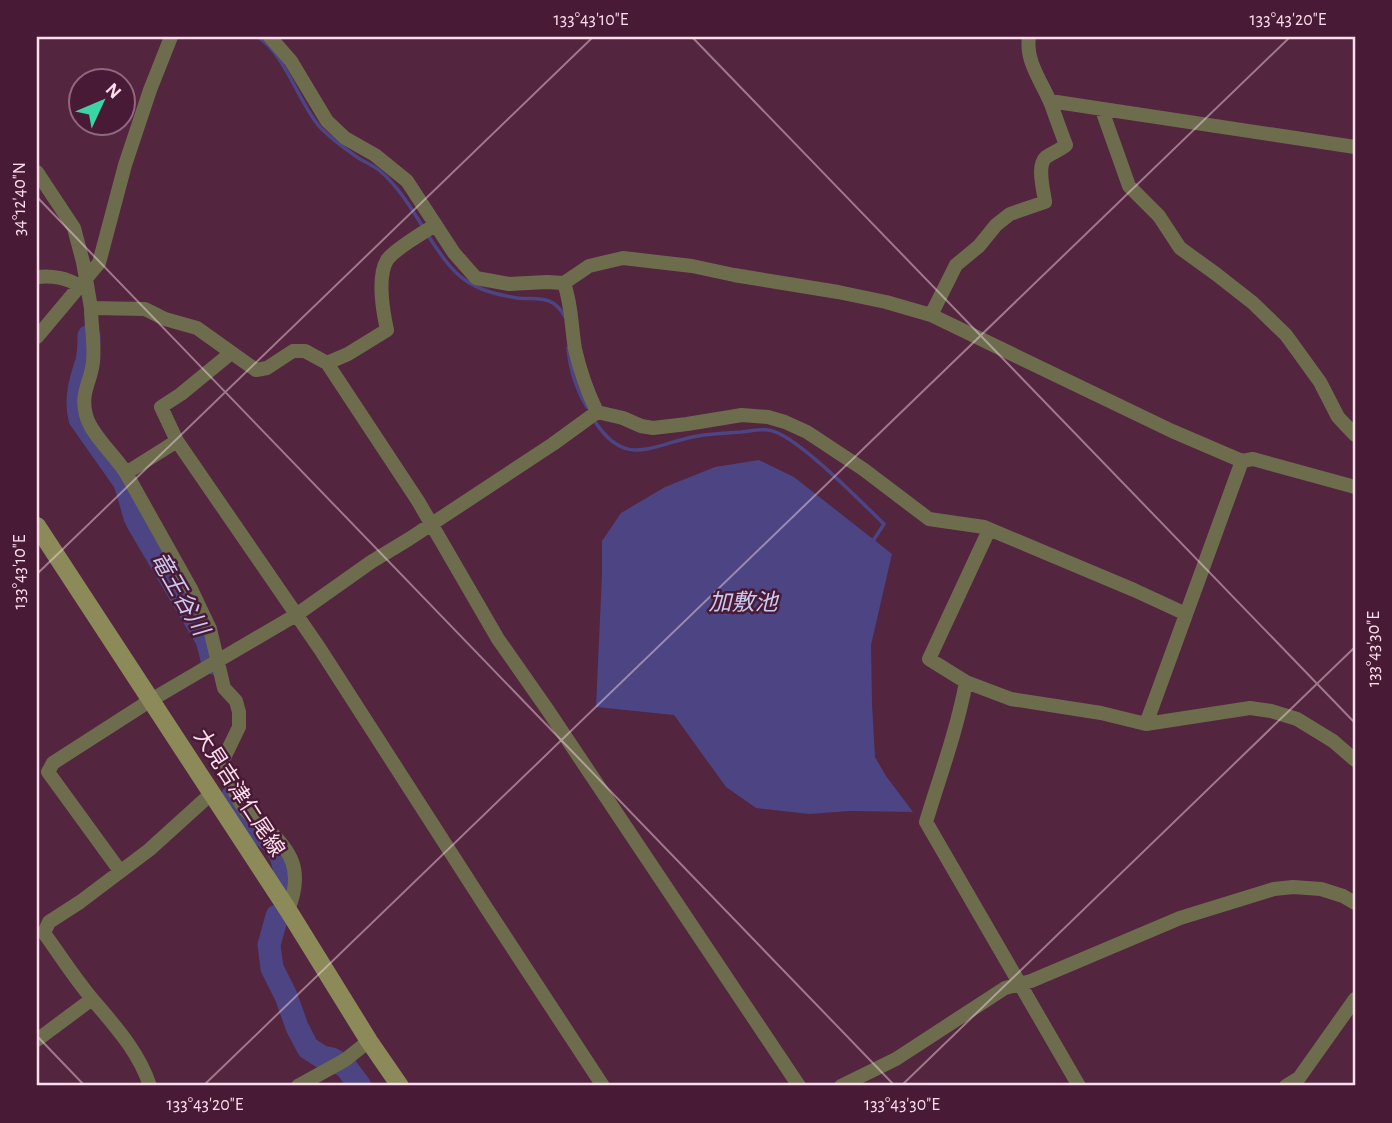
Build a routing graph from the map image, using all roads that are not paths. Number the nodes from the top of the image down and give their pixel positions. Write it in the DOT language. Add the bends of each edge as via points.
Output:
graph roads {
  1 [pos="170,37"];
  2 [pos="270,37"];
  3 [pos="1029,37"];
  4 [pos="1050,101"];
  5 [pos="1102,110"];
  6 [pos="1355,147"];
  7 [pos="37,172"];
  8 [pos="430,229"];
  9 [pos="37,277"];
  10 [pos="83,282"];
  11 [pos="564,283"];
  12 [pos="91,307"];
  13 [pos="931,315"];
  14 [pos="37,337"];
  15 [pos="230,353"];
  16 [pos="327,363"];
  17 [pos="597,412"];
  18 [pos="1355,435"];
  19 [pos="177,441"];
  20 [pos="1242,461"];
  21 [pos="126,473"];
  22 [pos="1355,487"];
  23 [pos="431,524"];
  24 [pos="37,526"];
  25 [pos="989,530"];
  26 [pos="1186,614"];
  27 [pos="296,615"];
  28 [pos="214,664"];
  29 [pos="966,682"];
  30 [pos="151,700"];
  31 [pos="1146,724"];
  32 [pos="1355,760"];
  33 [pos="212,793"];
  34 [pos="121,871"];
  35 [pos="1355,902"];
  36 [pos="288,910"];
  37 [pos="1018,984"];
  38 [pos="92,999"];
  39 [pos="1355,999"];
  40 [pos="37,1040"];
  41 [pos="369,1041"];
  42 [pos="149,1086"];
  43 [pos="298,1086"];
  44 [pos="400,1086"];
  45 [pos="603,1086"];
  46 [pos="799,1086"];
  47 [pos="841,1086"];
  48 [pos="1079,1086"];
  49 [pos="1286,1086"];
  1 -- 10 [label="street" via="125,165 99,263"];
  2 -- 8 [label="street" via="291,61 327,121 407,181"];
  3 -- 4 [label="street" via="1027,47"];
  4 -- 5 [label="street"];
  4 -- 13 [label="street" via="1066,145 1042,162 1045,202 1010,214 996,225 956,265"];
  5 -- 6 [label="street"];
  5 -- 18 [label="street" via="1129,186 1180,248 1253,303 1286,335 1320,382 1338,417"];
  7 -- 10 [label="street" via="74,228"];
  8 -- 11 [label="street" via="476,278 509,284"];
  8 -- 16 [label="street" via="388,259 382,278 387,330"];
  9 -- 10 [label="street"];
  10 -- 12 [label="street"];
  10 -- 14 [label="street"];
  11 -- 13 [label="street" via="589,266 623,258 838,292"];
  11 -- 17 [label="street" via="584,385"];
  12 -- 15 [label="street" via="145,309 197,328"];
  12 -- 21 [label="street" via="93,363 84,399 86,416"];
  13 -- 20 [label="street"];
  15 -- 16 [label="street" via="256,370 293,351 305,351"];
  15 -- 19 [label="street" via="160,407"];
  16 -- 23 [label="street"];
  17 -- 23 [label="street"];
  17 -- 25 [label="street" via="653,428 742,415 768,416 807,432 929,519"];
  19 -- 21 [label="street"];
  19 -- 27 [label="street"];
  20 -- 22 [label="street" via="1254,459"];
  20 -- 26 [label="street"];
  21 -- 28 [label="street" via="210,629"];
  23 -- 27 [label="street"];
  23 -- 46 [label="street" via="498,639"];
  24 -- 30 [label="main road, 大見吉津仁尾線"];
  25 -- 26 [label="street"];
  25 -- 29 [label="street" via="929,659"];
  26 -- 31 [label="street"];
  27 -- 28 [label="street"];
  27 -- 45 [label="street"];
  28 -- 30 [label="street"];
  28 -- 36 [label="street" via="239,712 239,727 223,761 248,813 287,848 292,859 294,894"];
  29 -- 31 [label="street" via="1011,699"];
  29 -- 37 [label="street" via="926,822"];
  30 -- 33 [label="main road, 大見吉津仁尾線"];
  30 -- 34 [label="street" via="53,763 48,772"];
  31 -- 32 [label="street" via="1250,708 1271,711 1297,719"];
  33 -- 34 [label="street"];
  33 -- 36 [label="main road, 大見吉津仁尾線"];
  34 -- 38 [label="street" via="48,922 44,933"];
  35 -- 37 [label="street" via="1321,889 1274,889 1181,918"];
  36 -- 41 [label="main road, 大見吉津仁尾線"];
  37 -- 47 [label="street" via="896,1059"];
  37 -- 48 [label="street"];
  38 -- 40 [label="street"];
  38 -- 42 [label="street" via="129,1045"];
  39 -- 49 [label="street" via="1299,1078"];
  41 -- 43 [label="street"];
  41 -- 44 [label="main road, 大見吉津仁尾線"];
}
